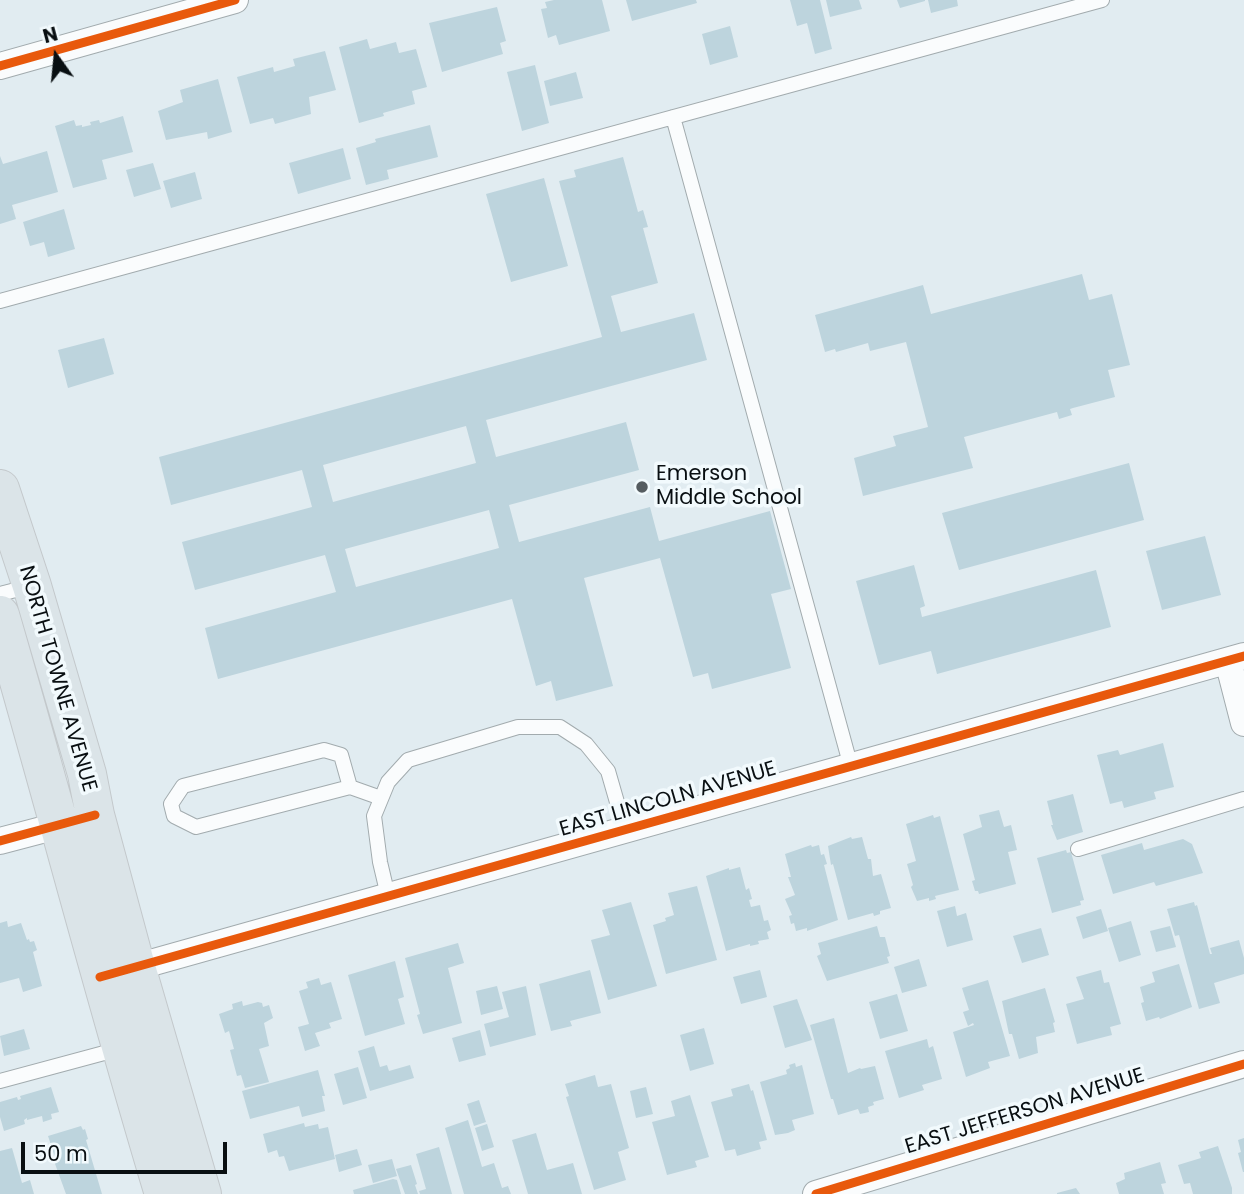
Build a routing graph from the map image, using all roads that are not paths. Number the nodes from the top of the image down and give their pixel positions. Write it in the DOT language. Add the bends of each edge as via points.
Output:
graph roads {
  1 [pos="235,0"];
  2 [pos="1102,0"];
  3 [pos="0,66"];
  4 [pos="673,117"];
  5 [pos="0,301"];
  6 [pos="0,489"];
  7 [pos="16,590"];
  8 [pos="0,615"];
  9 [pos="1236,658"];
  10 [pos="1244,723"];
  11 [pos="851,766"];
  12 [pos="350,787"];
  13 [pos="381,798"];
  14 [pos="1244,799"];
  15 [pos="95,815"];
  16 [pos="59,826"];
  17 [pos="625,830"];
  18 [pos="0,842"];
  19 [pos="1078,849"];
  20 [pos="388,896"];
  21 [pos="118,972"];
  22 [pos="120,1048"];
  23 [pos="1244,1065"];
  24 [pos="0,1081"];
  25 [pos="164,1194"];
  26 [pos="202,1194"];
  27 [pos="816,1194"];
  1 -- 3 [label="street"];
  2 -- 4 [label="lane"];
  4 -- 5 [label="lane"];
  4 -- 11 [label="lane"];
  6 -- 7 [label="main road, NORTH TOWNE AVENUE"];
  7 -- 15 [label="main road, NORTH TOWNE AVENUE" via="87,774"];
  8 -- 16 [label="main road, NORTH TOWNE AVENUE"];
  9 -- 10 [label="street"];
  9 -- 11 [label="street, EAST LINCOLN AVENUE"];
  11 -- 17 [label="street, EAST LINCOLN AVENUE"];
  12 -- 12 [label="lane" via="196,827 174,816 171,804 183,786 324,750 341,755"];
  12 -- 13 [label="lane"];
  13 -- 17 [label="lane" via="388,782 408,760 518,727 560,727 586,744 608,771"];
  13 -- 20 [label="lane" via="374,816"];
  14 -- 19 [label="lane"];
  15 -- 16 [label="street"];
  15 -- 21 [label="main road, NORTH TOWNE AVENUE"];
  16 -- 18 [label="street"];
  16 -- 21 [label="main road, NORTH TOWNE AVENUE"];
  17 -- 20 [label="street, EAST LINCOLN AVENUE"];
  20 -- 21 [label="street, EAST LINCOLN AVENUE"];
  21 -- 22 [label="main road, NORTH TOWNE AVENUE"];
  21 -- 26 [label="main road, NORTH TOWNE AVENUE"];
  22 -- 24 [label="lane"];
  22 -- 25 [label="main road, NORTH TOWNE AVENUE"];
  23 -- 27 [label="street, EAST JEFFERSON AVENUE"];
}
